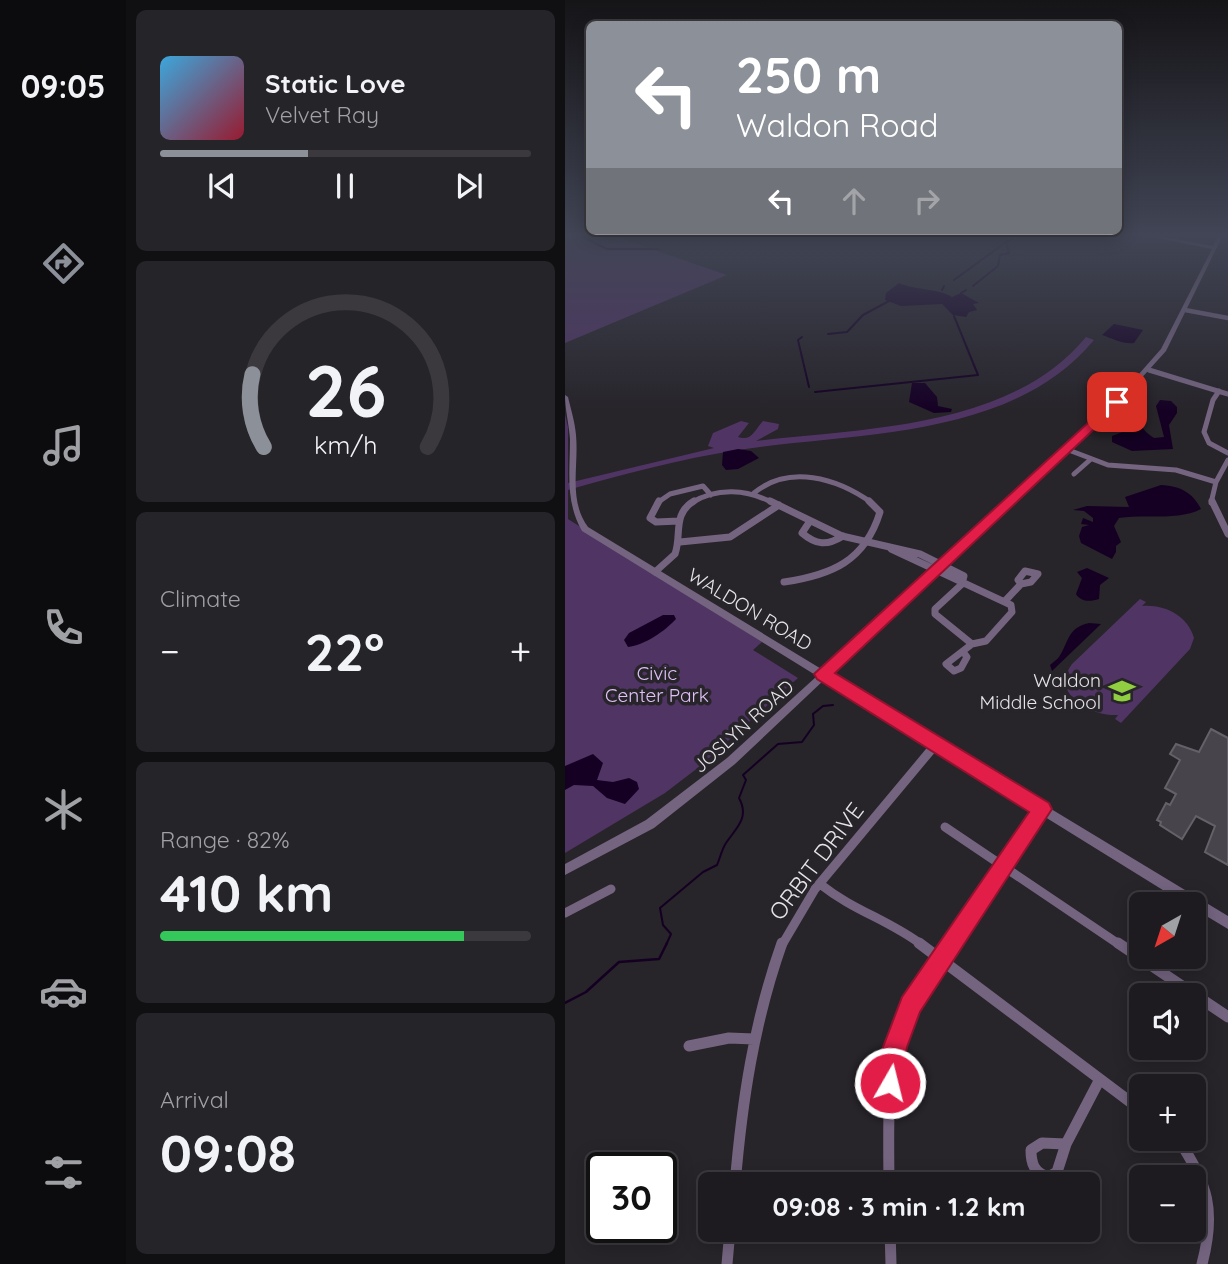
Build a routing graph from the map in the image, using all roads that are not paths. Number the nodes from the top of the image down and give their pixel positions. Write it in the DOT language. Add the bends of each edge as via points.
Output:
graph roads {
  1 [pos="1192,294"];
  2 [pos="1185,310"];
  3 [pos="1228,318"];
  4 [pos="1149,370"];
  5 [pos="1219,391"];
  6 [pos="1228,394"];
  7 [pos="565,397"];
  8 [pos="1066,449"];
  9 [pos="1228,453"];
  10 [pos="1091,459"];
  11 [pos="1228,460"];
  12 [pos="1074,474"];
  13 [pos="1216,482"];
  14 [pos="754,493"];
  15 [pos="711,495"];
  16 [pos="779,505"];
  17 [pos="679,521"];
  18 [pos="810,521"];
  19 [pos="1228,534"];
  20 [pos="843,536"];
  21 [pos="680,542"];
  22 [pos="867,544"];
  23 [pos="891,549"];
  24 [pos="919,551"];
  25 [pos="913,558"];
  26 [pos="939,566"];
  27 [pos="655,572"];
  28 [pos="784,582"];
  29 [pos="962,584"];
  30 [pos="1021,584"];
  31 [pos="1005,601"];
  32 [pos="972,644"];
  33 [pos="964,653"];
  34 [pos="823,674"];
  35 [pos="936,744"];
  36 [pos="1042,809"];
  37 [pos="945,827"];
  38 [pos="1003,866"];
  39 [pos="565,870"];
  40 [pos="820,884"];
  41 [pos="611,889"];
  42 [pos="565,913"];
  43 [pos="1228,923"];
  44 [pos="941,958"];
  45 [pos="1228,1017"];
  46 [pos="754,1039"];
  47 [pos="689,1046"];
  48 [pos="1100,1079"];
  49 [pos="1129,1101"];
  50 [pos="1066,1144"];
  51 [pos="1186,1151"];
  52 [pos="736,1172"];
  53 [pos="889,1172"];
  54 [pos="729,1242"];
  55 [pos="890,1242"];
  56 [pos="727,1264"];
  57 [pos="891,1264"];
  58 [pos="1202,1264"];
  1 -- 2 [label="street, JOSLYN ROAD"];
  2 -- 3 [label="street"];
  2 -- 4 [label="street, JOSLYN ROAD"];
  4 -- 5 [label="street"];
  4 -- 8 [label="street, JOSLYN ROAD"];
  5 -- 6 [label="street"];
  5 -- 9 [label="street" via="1204,432 1209,443"];
  7 -- 27 [label="street, WALDON ROAD" via="573,433 574,515 585,529"];
  8 -- 10 [label="street"];
  8 -- 26 [label="street, JOSLYN ROAD"];
  10 -- 12 [label="street"];
  10 -- 13 [label="street" via="1126,468 1176,470"];
  11 -- 13 [label="street"];
  13 -- 19 [label="street" via="1211,504"];
  14 -- 15 [label="street"];
  14 -- 16 [label="street"];
  14 -- 22 [label="street" via="777,478 802,475 870,500 880,514"];
  15 -- 17 [label="street" via="689,505"];
  15 -- 17 [label="street" via="703,486 679,492 659,499 650,514 656,522"];
  16 -- 18 [label="street"];
  16 -- 21 [label="street" via="730,537"];
  17 -- 21 [label="street"];
  18 -- 20 [label="street"];
  18 -- 20 [label="street" via="802,533 814,544"];
  20 -- 22 [label="street"];
  21 -- 27 [label="street" via="673,557"];
  22 -- 23 [label="street"];
  22 -- 28 [label="street" via="830,573"];
  23 -- 24 [label="street"];
  23 -- 25 [label="street"];
  24 -- 25 [label="street"];
  24 -- 26 [label="street"];
  25 -- 26 [label="street"];
  26 -- 29 [label="street"];
  26 -- 34 [label="street, JOSLYN ROAD"];
  27 -- 34 [label="street, WALDON ROAD"];
  29 -- 31 [label="street"];
  29 -- 32 [label="street" via="935,614"];
  30 -- 31 [label="street"];
  31 -- 32 [label="street" via="1012,612 986,641"];
  32 -- 33 [label="street"];
  34 -- 35 [label="street, WALDON ROAD"];
  34 -- 39 [label="street, JOSLYN ROAD" via="699,788 650,824"];
  35 -- 36 [label="street, WALDON ROAD"];
  35 -- 40 [label="street, ORBIT DRIVE"];
  36 -- 38 [label="street"];
  36 -- 43 [label="street, WALDON ROAD"];
  37 -- 38 [label="street"];
  38 -- 44 [label="street"];
  38 -- 45 [label="street"];
  40 -- 44 [label="street" via="845,904 909,935"];
  40 -- 46 [label="street, ORBIT DRIVE" via="785,935"];
  41 -- 42 [label="street"];
  44 -- 48 [label="street"];
  44 -- 53 [label="street" via="911,1006 892,1061"];
  46 -- 47 [label="street" via="728,1038"];
  46 -- 52 [label="street, ORBIT DRIVE"];
  48 -- 49 [label="street"];
  48 -- 50 [label="street"];
  51 -- 58 [label="street" via="1199,1169 1209,1202 1212,1232"];
  54 -- 56 [label="street"];
  55 -- 57 [label="street"];
}
